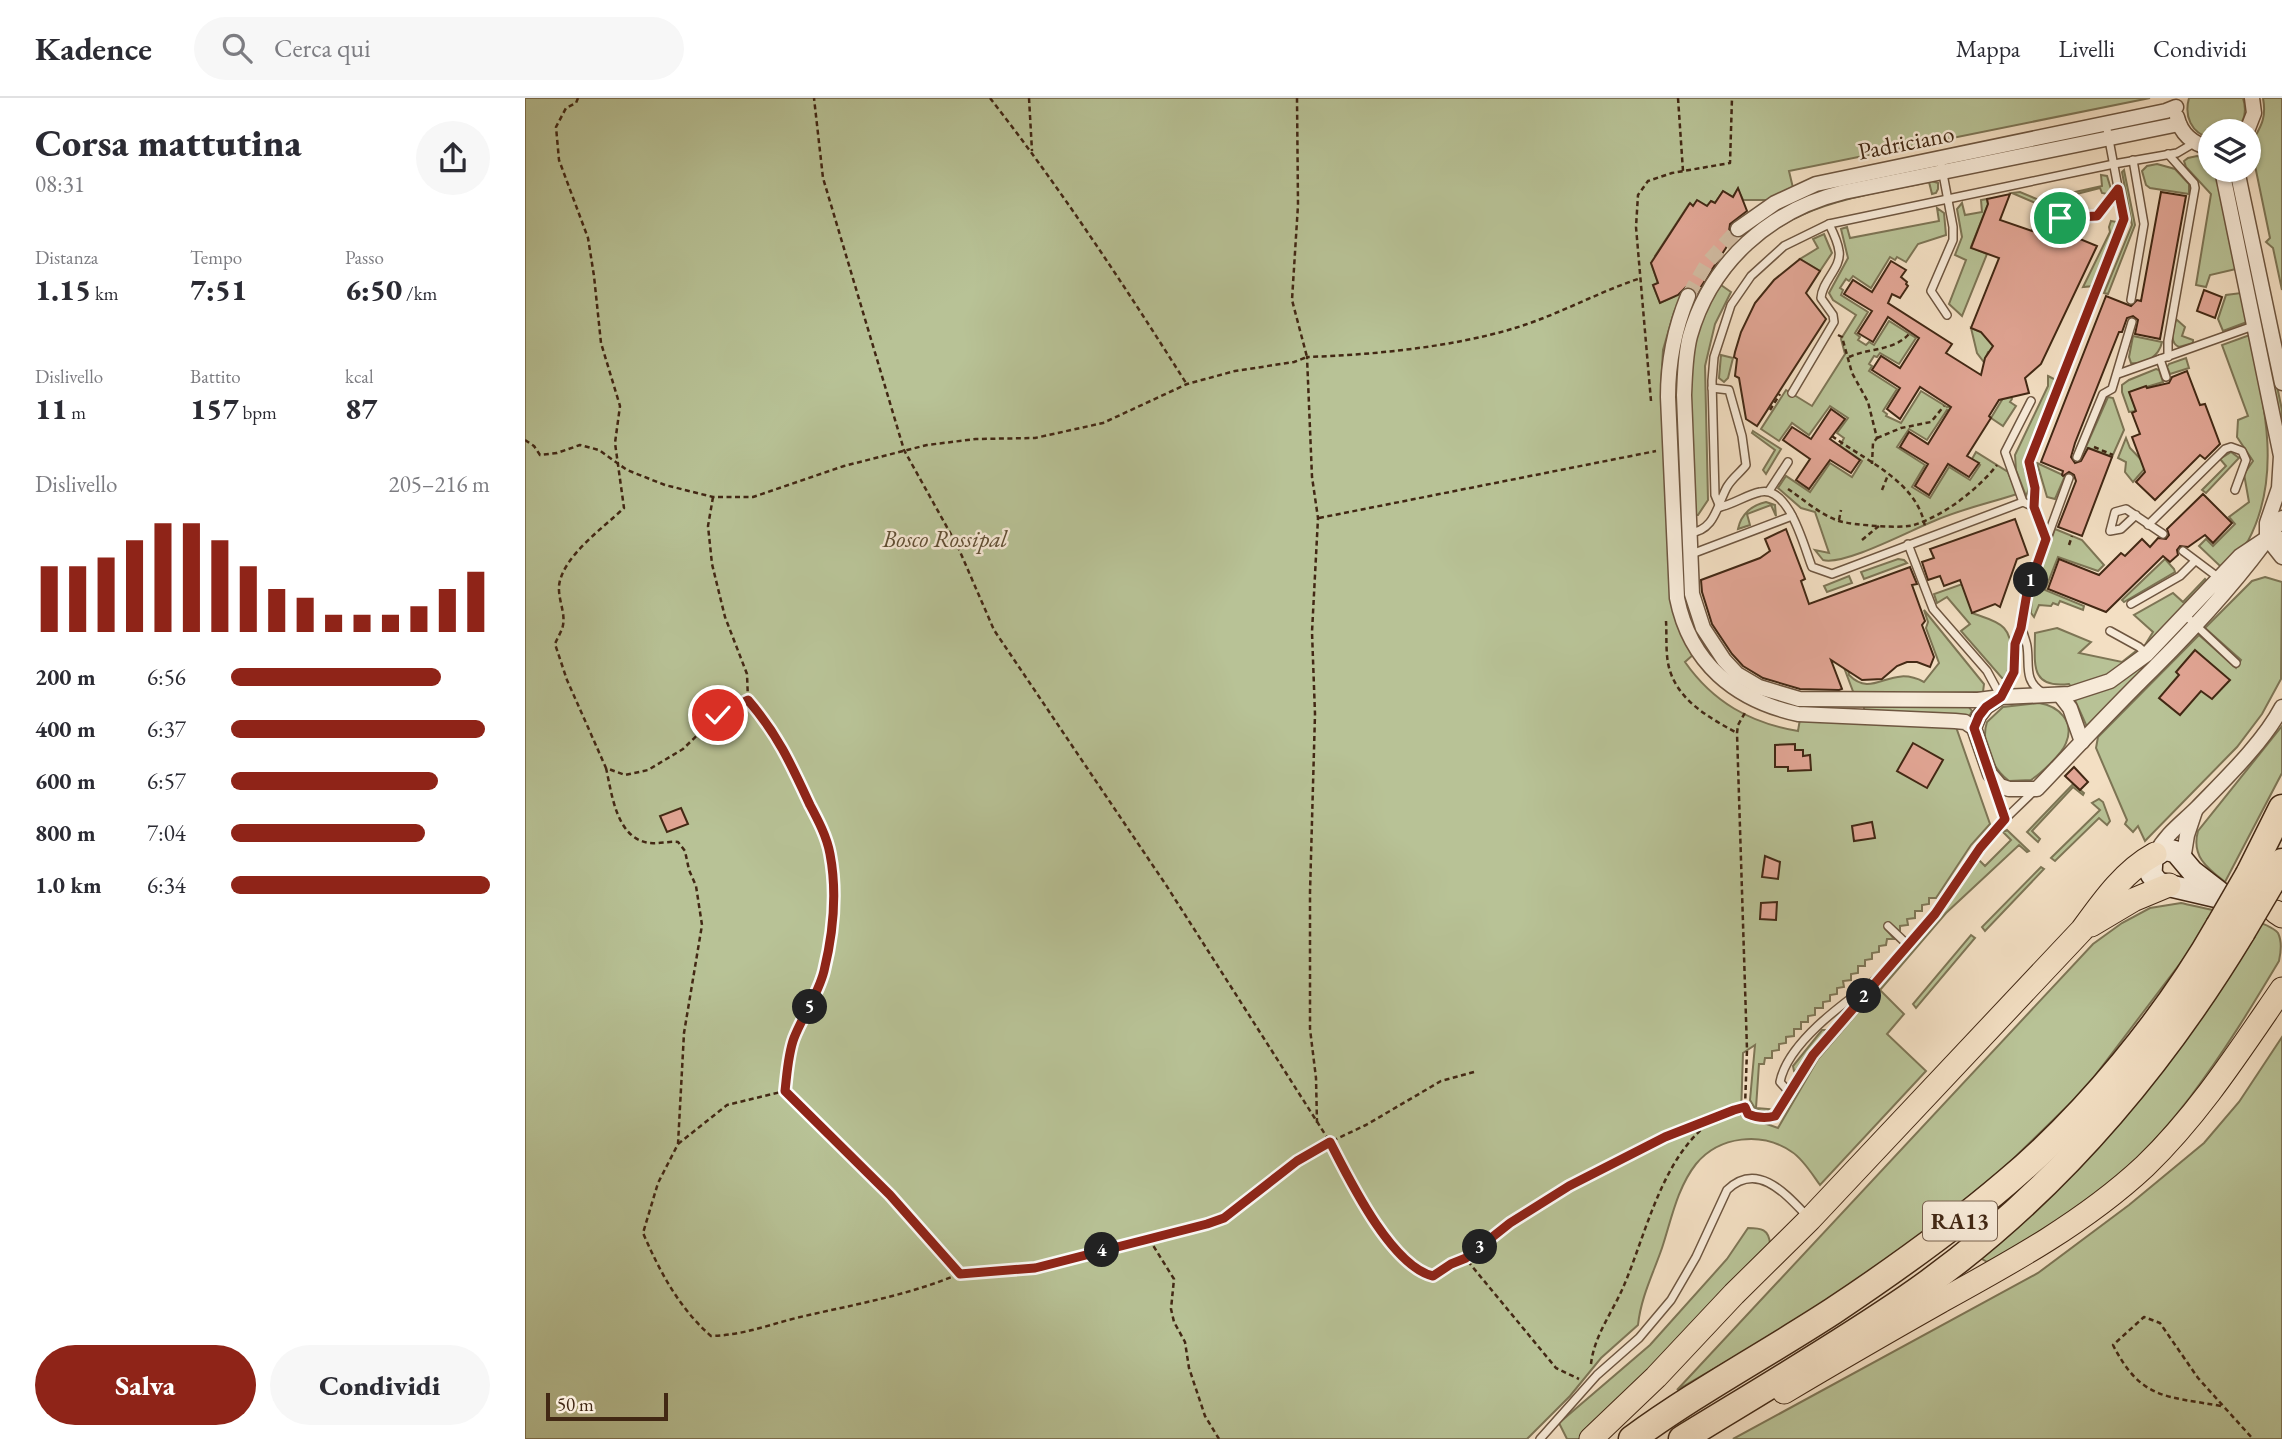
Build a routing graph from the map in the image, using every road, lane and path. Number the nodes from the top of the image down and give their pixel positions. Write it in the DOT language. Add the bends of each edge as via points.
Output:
graph roads {
  1 [pos="578,98"];
  2 [pos="814,98"];
  3 [pos="990,98"];
  4 [pos="1029,98"];
  5 [pos="1297,98"];
  6 [pos="1678,98"];
  7 [pos="1732,98"];
  8 [pos="2252,98"];
  9 [pos="2177,102"];
  10 [pos="2252,119"];
  11 [pos="2106,124"];
  12 [pos="2179,124"];
  13 [pos="2110,139"];
  14 [pos="2195,143"];
  15 [pos="2198,144"];
  16 [pos="1032,151"];
  17 [pos="2168,154"];
  18 [pos="2133,160"];
  19 [pos="1730,163"];
  20 [pos="2114,164"];
  21 [pos="1941,166"];
  22 [pos="1683,172"];
  23 [pos="2225,182"];
  24 [pos="2239,182"];
  25 [pos="2118,189"];
  26 [pos="1948,199"];
  27 [pos="2060,218"];
  28 [pos="1829,224"];
  29 [pos="1738,229"];
  30 [pos="1641,278"];
  31 [pos="1688,296"];
  32 [pos="2131,300"];
  33 [pos="1947,315"];
  34 [pos="2131,322"];
  35 [pos="2262,324"];
  36 [pos="1829,330"];
  37 [pos="1909,334"];
  38 [pos="1849,356"];
  39 [pos="1307,357"];
  40 [pos="2164,358"];
  41 [pos="2118,374"];
  42 [pos="2167,377"];
  43 [pos="2282,383"];
  44 [pos="1187,384"];
  45 [pos="1712,388"];
  46 [pos="1784,388"];
  47 [pos="1792,393"];
  48 [pos="2031,401"];
  49 [pos="1944,405"];
  50 [pos="1770,410"];
  51 [pos="1832,436"];
  52 [pos="1877,438"];
  53 [pos="525,440"];
  54 [pos="2087,445"];
  55 [pos="904,450"];
  56 [pos="1656,451"];
  57 [pos="2005,452"];
  58 [pos="2113,455"];
  59 [pos="2077,457"];
  60 [pos="617,462"];
  61 [pos="1788,462"];
  62 [pos="1872,464"];
  63 [pos="1888,475"];
  64 [pos="2069,478"];
  65 [pos="1780,483"];
  66 [pos="1881,490"];
  67 [pos="2235,490"];
  68 [pos="1769,491"];
  69 [pos="713,497"];
  70 [pos="2023,502"];
  71 [pos="1720,507"];
  72 [pos="2034,507"];
  73 [pos="1842,510"];
  74 [pos="2136,515"];
  75 [pos="1792,516"];
  76 [pos="1318,518"];
  77 [pos="2282,518"];
  78 [pos="1839,520"];
  79 [pos="1924,520"];
  80 [pos="1880,525"];
  81 [pos="2148,525"];
  82 [pos="1689,533"];
  83 [pos="2163,534"];
  84 [pos="2072,536"];
  85 [pos="2267,538"];
  86 [pos="2046,539"];
  87 [pos="2282,539"];
  88 [pos="1862,540"];
  89 [pos="1908,544"];
  90 [pos="2069,545"];
  91 [pos="2183,551"];
  92 [pos="1675,555"];
  93 [pos="1690,555"];
  94 [pos="2282,556"];
  95 [pos="2195,561"];
  96 [pos="2224,581"];
  97 [pos="2131,604"];
  98 [pos="2191,620"];
  99 [pos="2021,628"];
  100 [pos="2110,631"];
  101 [pos="1704,646"];
  102 [pos="2153,659"];
  103 [pos="2237,663"];
  104 [pos="2053,695"];
  105 [pos="2001,697"];
  106 [pos="748,700"];
  107 [pos="1844,700"];
  108 [pos="2282,707"];
  109 [pos="1743,716"];
  110 [pos="1844,716"];
  111 [pos="1974,728"];
  112 [pos="2082,742"];
  113 [pos="606,768"];
  114 [pos="1990,774"];
  115 [pos="2037,789"];
  116 [pos="2282,808"];
  117 [pos="2195,810"];
  118 [pos="2005,819"];
  119 [pos="2155,854"];
  120 [pos="2183,860"];
  121 [pos="2267,872"];
  122 [pos="2169,885"];
  123 [pos="2227,898"];
  124 [pos="2280,914"];
  125 [pos="1888,926"];
  126 [pos="2230,929"];
  127 [pos="2082,930"];
  128 [pos="1908,946"];
  129 [pos="1881,976"];
  130 [pos="2282,989"];
  131 [pos="1474,1072"];
  132 [pos="785,1091"];
  133 [pos="1789,1092"];
  134 [pos="1745,1107"];
  135 [pos="1714,1119"];
  136 [pos="1317,1124"];
  137 [pos="1330,1142"];
  138 [pos="678,1144"];
  139 [pos="1810,1219"];
  140 [pos="1149,1238"];
  141 [pos="1466,1258"];
  142 [pos="960,1274"];
  143 [pos="1597,1375"];
  144 [pos="1590,1384"];
  145 [pos="2221,1406"];
  146 [pos="1219,1439"];
  147 [pos="1540,1439"];
  148 [pos="1591,1439"];
  149 [pos="1632,1439"];
  150 [pos="1682,1439"];
  151 [pos="1703,1439"];
  152 [pos="2253,1439"];
  1 -- 60 [label="path" via="566,108 556,127 559,160 588,238 601,343 620,406"];
  2 -- 55 [label="path" via="823,178"];
  3 -- 16 [label="path"];
  4 -- 16 [label="path"];
  5 -- 39 [label="path" via="1298,205 1292,300"];
  6 -- 22 [label="path"];
  7 -- 19 [label="path"];
  8 -- 10 [label="street"];
  9 -- 11 [label="street, Padriciano" via="2166,111"];
  9 -- 12 [label="street"];
  11 -- 13 [label="lane"];
  11 -- 21 [label="street, Padriciano"];
  12 -- 13 [label="street"];
  12 -- 14 [label="street"];
  13 -- 20 [label="lane"];
  13 -- 21 [label="street"];
  14 -- 15 [label="street"];
  14 -- 17 [label="lane"];
  16 -- 44 [label="path"];
  17 -- 18 [label="lane"];
  17 -- 40 [label="lane" via="2195,188"];
  18 -- 20 [label="lane"];
  18 -- 32 [label="lane" via="2144,224"];
  20 -- 25 [label="lane"];
  20 -- 26 [label="lane"];
  21 -- 26 [label="lane"];
  21 -- 29 [label="street, Padriciano" via="1817,184 1775,203"];
  21 -- 82 [label="street" via="1799,206 1759,231 1721,270 1698,314 1685,365"];
  23 -- 35 [label="street"];
  24 -- 35 [label="street"];
  25 -- 27 [label="lane" via="2097,216"];
  25 -- 72 [label="lane" via="2124,219 2029,462"];
  26 -- 28 [label="lane"];
  26 -- 33 [label="lane" via="1953,240 1931,291"];
  28 -- 36 [label="lane" via="1840,259 1821,290 1833,315"];
  28 -- 45 [label="lane" via="1784,246 1751,276 1724,321"];
  30 -- 39 [label="path" via="1518,327 1471,340"];
  31 -- 92 [label="street" via="1668,364"];
  34 -- 41 [label="lane"];
  35 -- 40 [label="lane"];
  35 -- 43 [label="street"];
  35 -- 85 [label="street" via="2281,456"];
  36 -- 38 [label="path" via="1842,337"];
  36 -- 47 [label="lane"];
  37 -- 38 [label="path" via="1894,344"];
  38 -- 52 [label="path"];
  39 -- 44 [label="path"];
  39 -- 76 [label="path"];
  40 -- 41 [label="lane"];
  40 -- 42 [label="lane"];
  41 -- 59 [label="lane" via="2112,389 2103,394"];
  44 -- 55 [label="path" via="1104,423 1035,438 976,439"];
  45 -- 71 [label="lane" via="1715,495"];
  45 -- 71 [label="lane" via="1729,390 1746,465 1727,486"];
  46 -- 50 [label="path"];
  48 -- 57 [label="lane"];
  49 -- 52 [label="path" via="1931,422"];
  51 -- 62 [label="path"];
  52 -- 62 [label="path"];
  53 -- 60 [label="path" via="540,455 580,445"];
  54 -- 58 [label="path"];
  55 -- 69 [label="path" via="753,497"];
  55 -- 136 [label="path" via="958,547 994,630 1165,885"];
  56 -- 76 [label="path"];
  57 -- 70 [label="lane"];
  57 -- 79 [label="path" via="1988,476 1965,496"];
  60 -- 69 [label="path" via="641,477"];
  60 -- 113 [label="path" via="624,508 568,561 559,582 563,615 555,644"];
  61 -- 68 [label="lane"];
  62 -- 63 [label="path"];
  63 -- 66 [label="path"];
  63 -- 79 [label="path" via="1917,501"];
  64 -- 86 [label="lane"];
  65 -- 78 [label="path"];
  67 -- 81 [label="lane" via="2246,460 2242,451 2231,447"];
  68 -- 71 [label="lane"];
  68 -- 75 [label="lane"];
  69 -- 106 [label="path" via="708,526 712,564 725,617 747,674"];
  70 -- 72 [label="lane"];
  70 -- 89 [label="lane"];
  71 -- 82 [label="lane" via="1705,526"];
  72 -- 86 [label="lane"];
  73 -- 78 [label="path"];
  74 -- 81 [label="lane"];
  75 -- 89 [label="lane" via="1812,567 1832,573"];
  75 -- 93 [label="lane"];
  76 -- 136 [label="path" via="1312,632 1315,714 1310,892 1310,1029"];
  77 -- 85 [label="street"];
  78 -- 80 [label="path"];
  79 -- 80 [label="path" via="1912,526"];
  80 -- 88 [label="path"];
  81 -- 83 [label="lane"];
  82 -- 93 [label="street"];
  84 -- 90 [label="path"];
  85 -- 87 [label="street"];
  85 -- 94 [label="street"];
  85 -- 96 [label="street" via="2240,556"];
  86 -- 99 [label="lane" via="2027,593"];
  89 -- 105 [label="lane" via="1933,609 1987,671"];
  91 -- 95 [label="lane"];
  92 -- 93 [label="lane"];
  92 -- 101 [label="street" via="1681,617"];
  93 -- 101 [label="street" via="1692,594"];
  95 -- 96 [label="lane"];
  95 -- 97 [label="lane" via="2180,576"];
  96 -- 98 [label="street"];
  98 -- 102 [label="street"];
  98 -- 103 [label="lane"];
  99 -- 104 [label="lane" via="2028,674 2037,689"];
  99 -- 105 [label="lane" via="2014,672"];
  100 -- 102 [label="lane"];
  101 -- 107 [label="street" via="1737,674 1779,695"];
  101 -- 110 [label="street" via="1712,669 1752,699 1798,714"];
  102 -- 104 [label="street" via="2089,690"];
  102 -- 112 [label="street"];
  104 -- 105 [label="street"];
  104 -- 112 [label="street" via="2070,708"];
  105 -- 107 [label="street"];
  105 -- 111 [label="street" via="1986,707"];
  106 -- 113 [label="path" via="718,715 683,749 648,771 625,775"];
  106 -- 132 [label="path" via="784,749 830,852 832,922 824,971 793,1040"];
  107 -- 110 [label="lane"];
  108 -- 117 [label="street"];
  109 -- 134 [label="path" via="1738,725"];
  110 -- 111 [label="street" via="1955,721"];
  111 -- 114 [label="street"];
  112 -- 115 [label="street"];
  113 -- 138 [label="path" via="614,804 627,831 649,843 678,842 696,886 702,925 684,1033"];
  114 -- 115 [label="street" via="2009,789"];
  114 -- 118 [label="lane"];
  115 -- 118 [label="lane"];
  116 -- 121 [label="highway, RA13"];
  117 -- 119 [label="street"];
  117 -- 120 [label="street"];
  118 -- 128 [label="lane"];
  119 -- 120 [label="main road" via="2171,850"];
  119 -- 122 [label="main road" via="2151,874 2158,883"];
  119 -- 127 [label="main road" via="2117,884"];
  120 -- 122 [label="main road" via="2182,877"];
  120 -- 123 [label="main road"];
  121 -- 126 [label="highway, RA13, bridge"];
  122 -- 123 [label="main road"];
  122 -- 127 [label="main road"];
  123 -- 124 [label="main road"];
  125 -- 128 [label="lane"];
  126 -- 149 [label="highway, RA13" via="2201,957 2170,1003 2065,1128 2010,1181 1881,1278"];
  126 -- 150 [label="highway, RA13" via="2186,1019 2096,1132 2015,1212 1908,1297"];
  127 -- 139 [label="main road"];
  128 -- 129 [label="lane"];
  129 -- 133 [label="lane" via="1813,1055"];
  129 -- 133 [label="lane" via="1829,1016 1790,1059 1780,1082"];
  130 -- 151 [label="main road" via="2206,1098 2146,1165 2111,1195 1988,1276"];
  131 -- 137 [label="path" via="1441,1081"];
  132 -- 138 [label="path" via="727,1105"];
  132 -- 142 [label="path" via="890,1195"];
  133 -- 134 [label="path" via="1779,1112 1769,1118 1748,1114"];
  134 -- 135 [label="path"];
  135 -- 141 [label="path" via="1665,1137 1569,1186"];
  135 -- 143 [label="path" via="1695,1135 1661,1188 1593,1352 1591,1363"];
  136 -- 137 [label="path"];
  137 -- 140 [label="path" via="1297,1161 1224,1218"];
  137 -- 141 [label="path" via="1377,1225 1420,1273 1433,1276"];
  138 -- 142 [label="path" via="658,1183 643,1233 669,1287 711,1336 736,1336"];
  139 -- 143 [label="lane" via="1773,1185 1754,1178 1735,1182 1671,1300 1639,1338"];
  139 -- 148 [label="main road"];
  140 -- 142 [label="path" via="1035,1268"];
  140 -- 146 [label="path" via="1174,1279 1174,1322 1185,1342 1205,1416"];
  141 -- 144 [label="path" via="1556,1368"];
  143 -- 144 [label="lane"];
  144 -- 147 [label="lane"];
  145 -- 145 [label="path" via="2160,1324 2144,1317 2113,1345 2143,1387 2165,1397"];
  145 -- 152 [label="path"];
}
